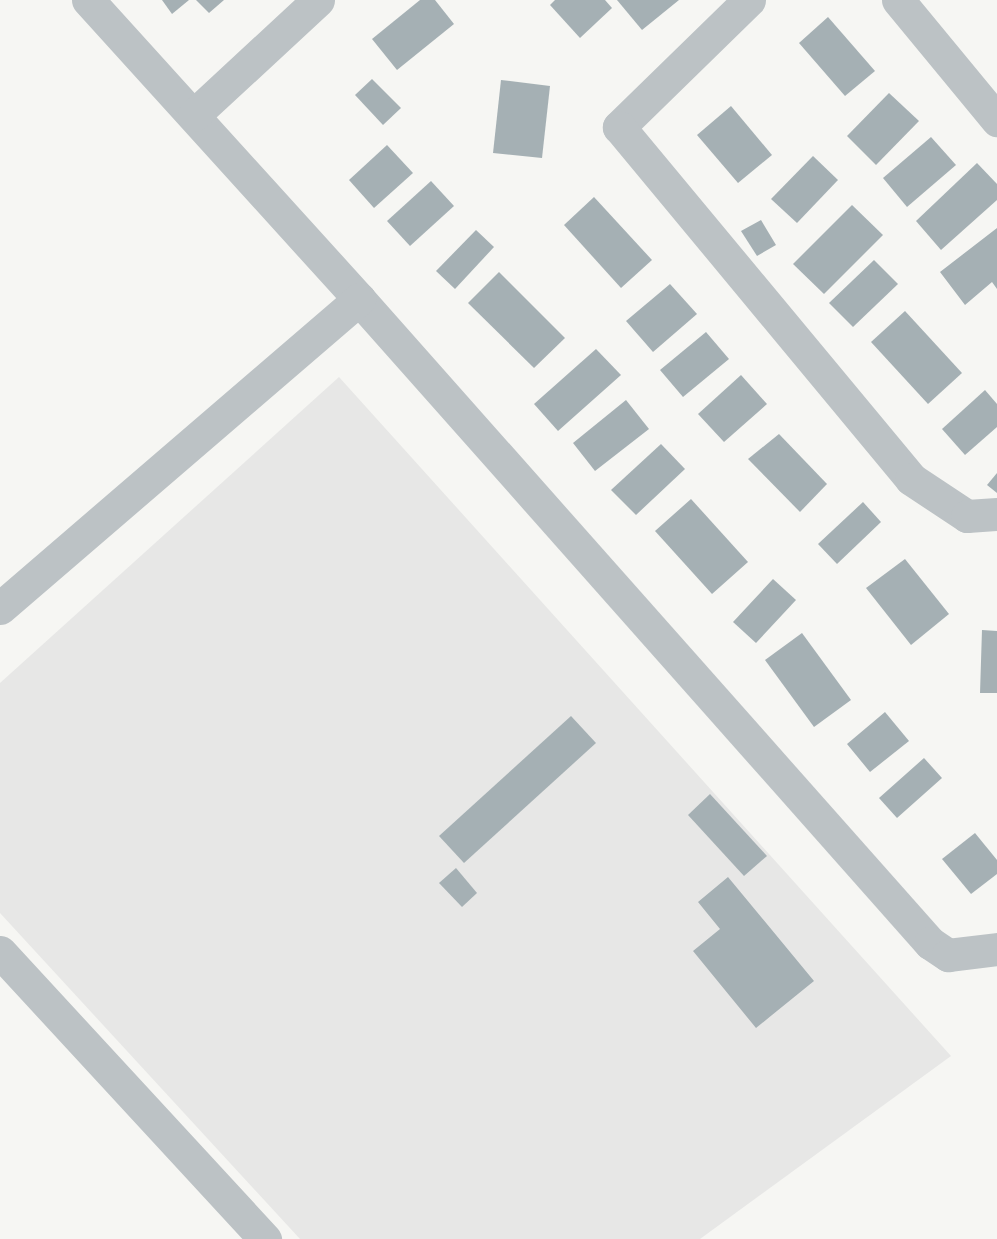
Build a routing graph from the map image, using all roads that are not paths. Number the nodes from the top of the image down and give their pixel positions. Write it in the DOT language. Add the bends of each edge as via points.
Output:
graph roads {
  1 [pos="88,0"];
  2 [pos="318,0"];
  3 [pos="749,0"];
  4 [pos="898,0"];
  5 [pos="194,116"];
  6 [pos="997,120"];
  7 [pos="359,299"];
  8 [pos="997,514"];
  9 [pos="0,608"];
  10 [pos="997,949"];
  11 [pos="0,952"];
  12 [pos="265,1239"];
  1 -- 5 [label="street"];
  2 -- 5 [label="street"];
  3 -- 8 [label="street" via="619,126 911,479 967,516"];
  4 -- 6 [label="street"];
  5 -- 7 [label="street"];
  7 -- 9 [label="street"];
  7 -- 10 [label="street" via="930,943 948,955"];
  11 -- 12 [label="street"];
}
